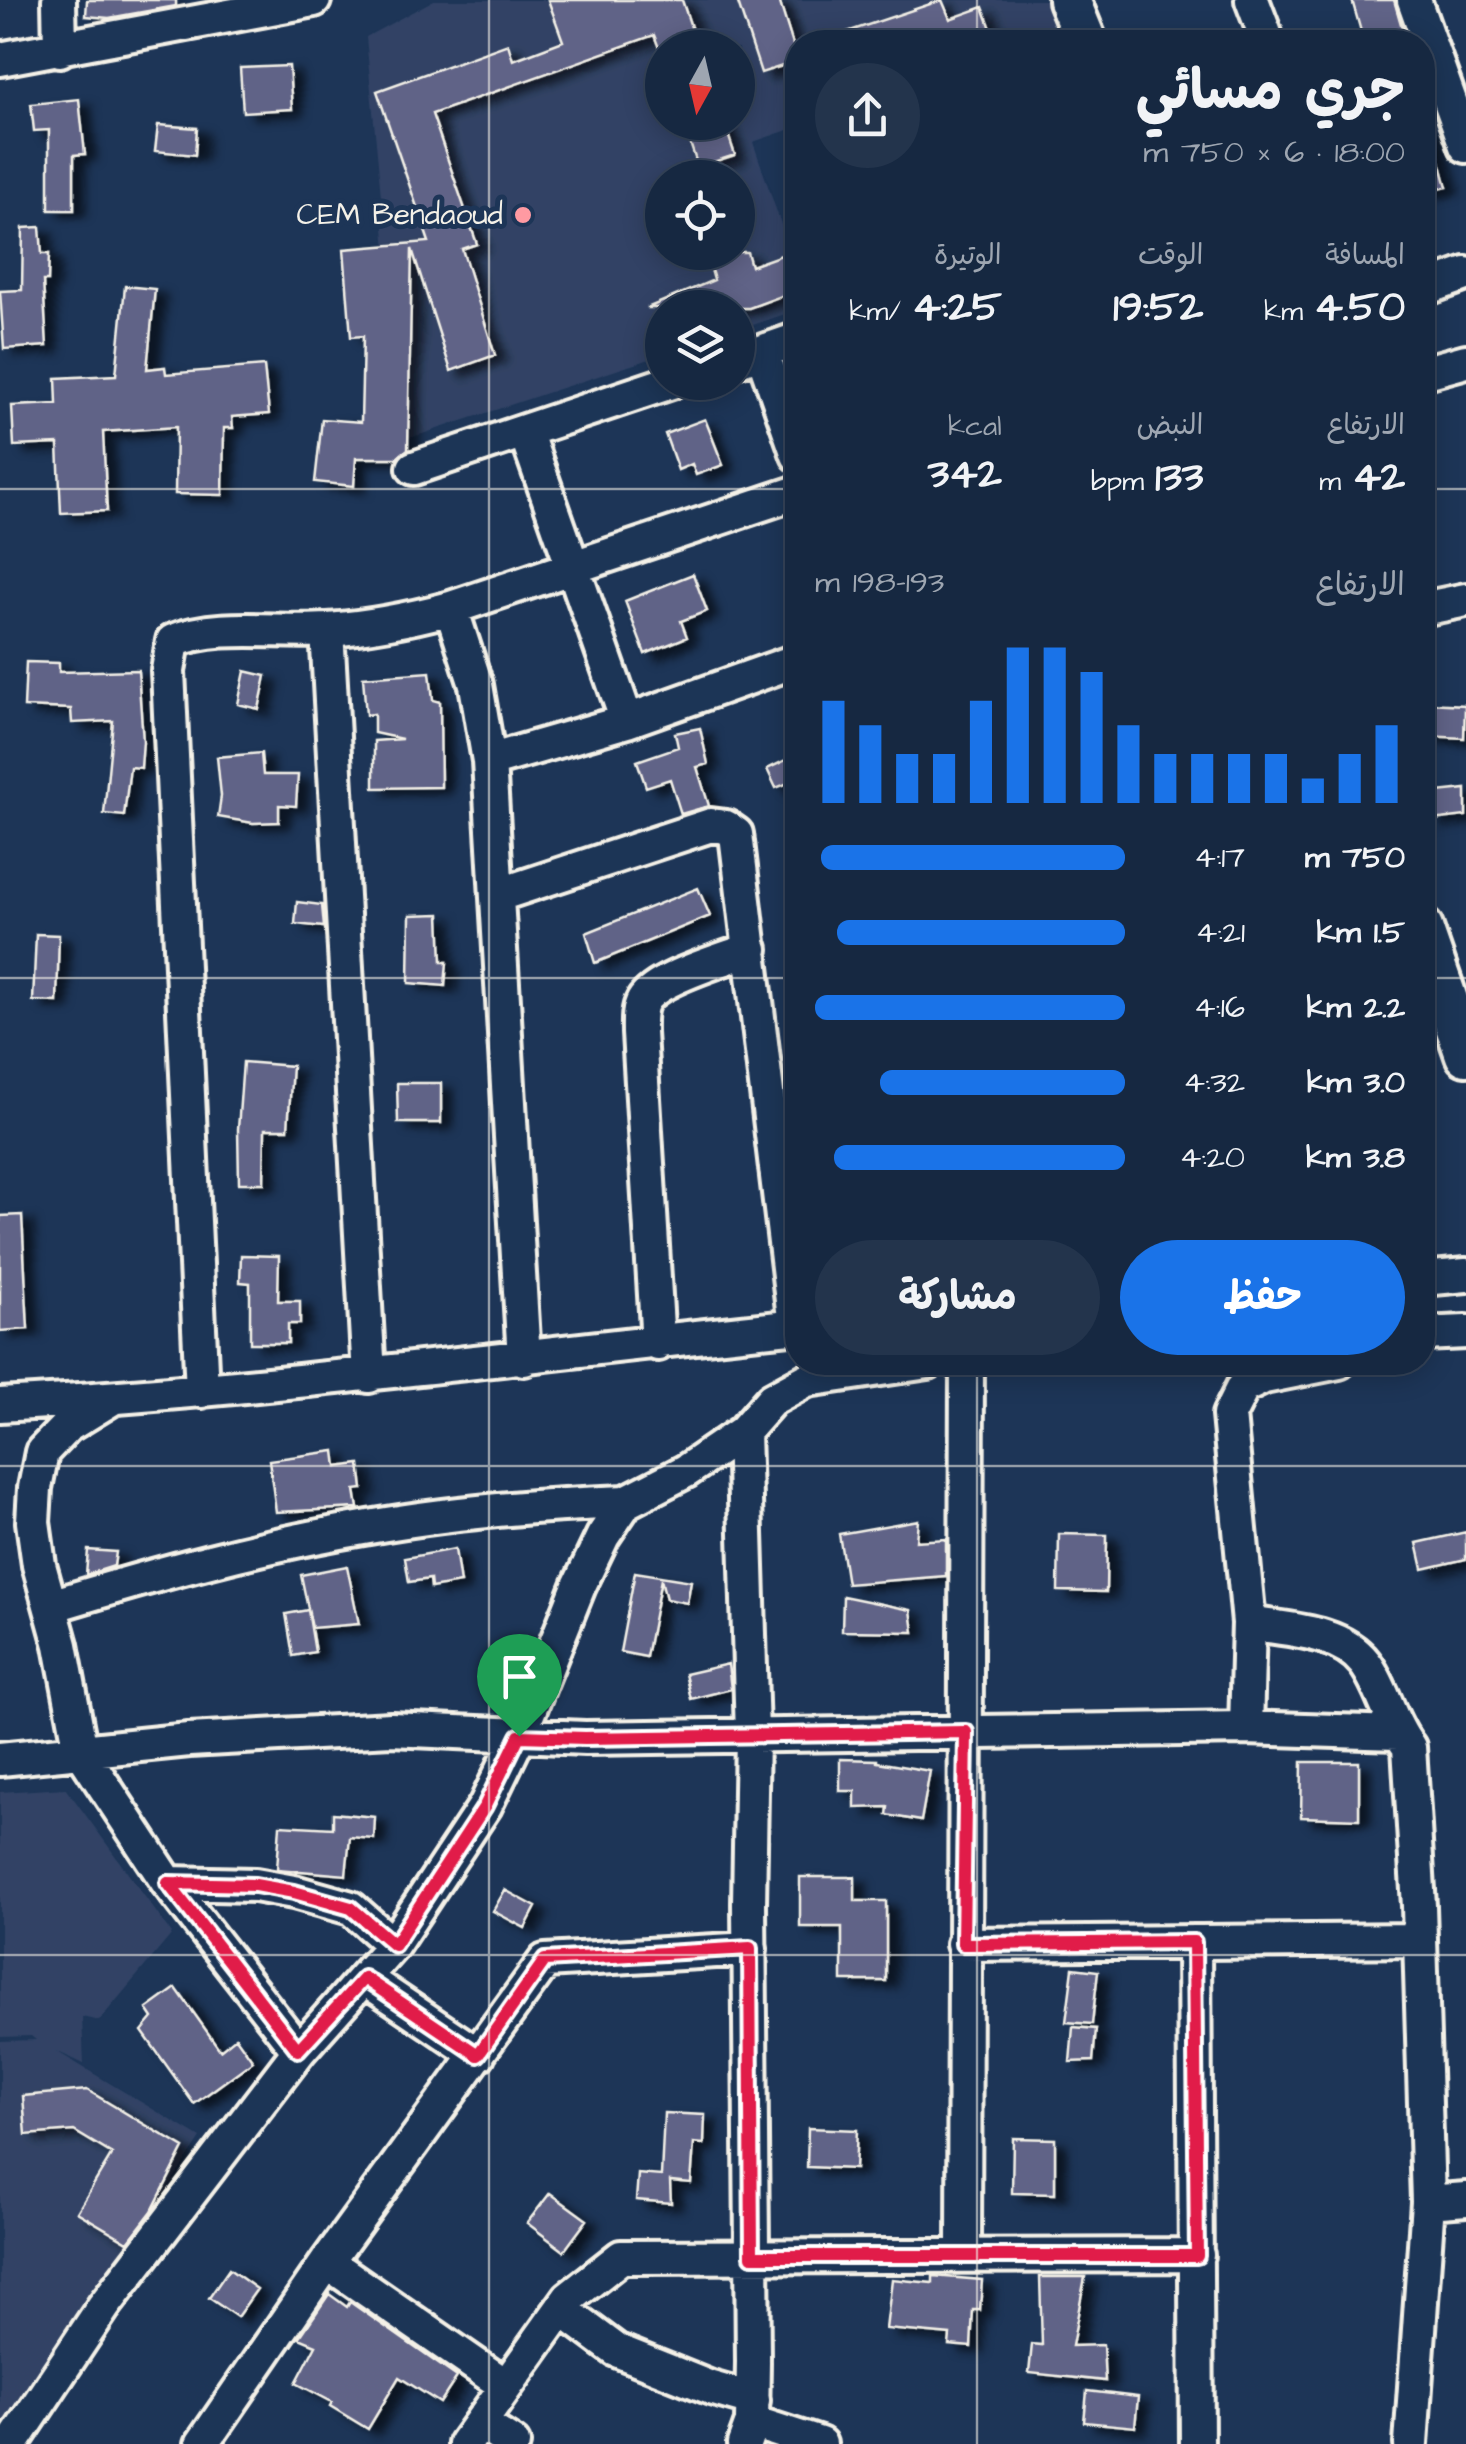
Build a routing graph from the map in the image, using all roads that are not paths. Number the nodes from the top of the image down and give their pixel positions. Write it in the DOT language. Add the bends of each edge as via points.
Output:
graph roads {
  1 [pos="59,0"];
  2 [pos="314,0"];
  3 [pos="1069,0"];
  4 [pos="1252,0"];
  5 [pos="1414,0"];
  6 [pos="1081,30"];
  7 [pos="1263,30"];
  8 [pos="1425,30"];
  9 [pos="60,50"];
  10 [pos="0,59"];
  11 [pos="1435,59"];
  12 [pos="1466,146"];
  13 [pos="1466,274"];
  14 [pos="1435,285"];
  15 [pos="785,344"];
  16 [pos="755,354"];
  17 [pos="1466,361"];
  18 [pos="755,366"];
  19 [pos="1435,369"];
  20 [pos="645,391"];
  21 [pos="785,428"];
  22 [pos="525,432"];
  23 [pos="414,468"];
  24 [pos="785,496"];
  25 [pos="575,565"];
  26 [pos="1466,600"];
  27 [pos="1435,606"];
  28 [pos="451,608"];
  29 [pos="328,630"];
  30 [pos="785,665"];
  31 [pos="627,721"];
  32 [pos="490,761"];
  33 [pos="498,895"];
  34 [pos="751,950"];
  35 [pos="1435,966"];
  36 [pos="1466,1055"];
  37 [pos="785,1234"];
  38 [pos="1466,1275"];
  39 [pos="1435,1278"];
  40 [pos="785,1327"];
  41 [pos="1466,1332"];
  42 [pos="1435,1333"];
  43 [pos="658,1344"];
  44 [pos="524,1359"];
  45 [pos="841,1375"];
  46 [pos="967,1375"];
  47 [pos="1269,1375"];
  48 [pos="369,1376"];
  49 [pos="202,1391"];
  50 [pos="111,1399"];
  51 [pos="0,1405"];
  52 [pos="743,1432"];
  53 [pos="626,1502"];
  54 [pos="51,1606"];
  55 [pos="1248,1623"];
  56 [pos="1246,1728"];
  57 [pos="966,1732"];
  58 [pos="1398,1732"];
  59 [pos="752,1735"];
  60 [pos="519,1736"];
  61 [pos="81,1751"];
  62 [pos="0,1758"];
  63 [pos="168,1883"];
  64 [pos="1420,1940"];
  65 [pos="1194,1942"];
  66 [pos="963,1944"];
  67 [pos="394,1945"];
  68 [pos="750,1948"];
  69 [pos="364,1978"];
  70 [pos="298,2050"];
  71 [pos="478,2055"];
  72 [pos="1466,2199"];
  73 [pos="1428,2202"];
  74 [pos="964,2255"];
  75 [pos="752,2256"];
  76 [pos="1197,2256"];
  77 [pos="327,2262"];
  78 [pos="561,2309"];
  79 [pos="506,2386"];
  80 [pos="750,2422"];
  81 [pos="473,2434"];
  82 [pos="12,2444"];
  83 [pos="202,2444"];
  84 [pos="513,2444"];
  85 [pos="820,2444"];
  86 [pos="1197,2444"];
  87 [pos="1411,2444"];
  1 -- 9 [label="street"];
  2 -- 9 [label="street"];
  3 -- 6 [label="street"];
  4 -- 7 [label="street"];
  5 -- 8 [label="street"];
  9 -- 10 [label="street"];
  11 -- 12 [label="street"];
  13 -- 14 [label="street"];
  15 -- 16 [label="street"];
  17 -- 19 [label="street"];
  18 -- 21 [label="street"];
  20 -- 22 [label="street"];
  22 -- 23 [label="street"];
  22 -- 25 [label="street"];
  24 -- 25 [label="street"];
  25 -- 28 [label="street"];
  25 -- 31 [label="street"];
  26 -- 27 [label="street"];
  28 -- 29 [label="street"];
  28 -- 32 [label="street" via="476,685"];
  29 -- 48 [label="street"];
  29 -- 49 [label="street" via="188,634 173,641 168,656"];
  30 -- 31 [label="street"];
  31 -- 32 [label="street"];
  32 -- 33 [label="street"];
  33 -- 34 [label="street" via="712,824 726,826 739,846"];
  33 -- 44 [label="street"];
  34 -- 37 [label="street"];
  34 -- 43 [label="street" via="678,978 642,1006"];
  35 -- 36 [label="street"];
  38 -- 39 [label="street"];
  40 -- 43 [label="street"];
  41 -- 42 [label="street"];
  43 -- 44 [label="street"];
  44 -- 48 [label="street"];
  45 -- 52 [label="street" via="807,1380 772,1399"];
  46 -- 57 [label="street"];
  47 -- 55 [label="street" via="1243,1387 1230,1415"];
  48 -- 49 [label="street"];
  49 -- 50 [label="street"];
  50 -- 51 [label="street"];
  50 -- 54 [label="street" via="67,1426 42,1452 33,1522"];
  52 -- 53 [label="street"];
  52 -- 59 [label="street"];
  53 -- 54 [label="street" via="371,1526 235,1554"];
  53 -- 60 [label="street" via="579,1586"];
  54 -- 61 [label="street"];
  55 -- 56 [label="street"];
  55 -- 58 [label="street" via="1330,1638 1365,1662"];
  56 -- 57 [label="street"];
  56 -- 58 [label="street"];
  57 -- 59 [label="street"];
  57 -- 66 [label="street"];
  58 -- 64 [label="street" via="1408,1746 1413,1788"];
  59 -- 60 [label="street"];
  59 -- 68 [label="street"];
  60 -- 61 [label="street" via="391,1729"];
  60 -- 67 [label="street" via="485,1806"];
  61 -- 62 [label="street"];
  61 -- 63 [label="street"];
  63 -- 67 [label="street" via="294,1892 351,1908"];
  63 -- 70 [label="street"];
  64 -- 65 [label="street"];
  64 -- 73 [label="street"];
  65 -- 66 [label="street"];
  65 -- 76 [label="street"];
  66 -- 74 [label="street"];
  67 -- 69 [label="street"];
  68 -- 71 [label="street" via="545,1960"];
  68 -- 75 [label="street"];
  69 -- 70 [label="street"];
  69 -- 71 [label="street"];
  70 -- 82 [label="street" via="104,2306"];
  71 -- 77 [label="street"];
  72 -- 73 [label="street"];
  73 -- 87 [label="street"];
  74 -- 75 [label="street"];
  74 -- 76 [label="street"];
  75 -- 78 [label="street" via="622,2257"];
  75 -- 80 [label="street"];
  76 -- 86 [label="street"];
  77 -- 79 [label="street"];
  77 -- 83 [label="street"];
  78 -- 79 [label="street"];
  78 -- 80 [label="street" via="616,2350 710,2388"];
  79 -- 81 [label="street"];
  80 -- 85 [label="street"];
  81 -- 84 [label="street"];
}
